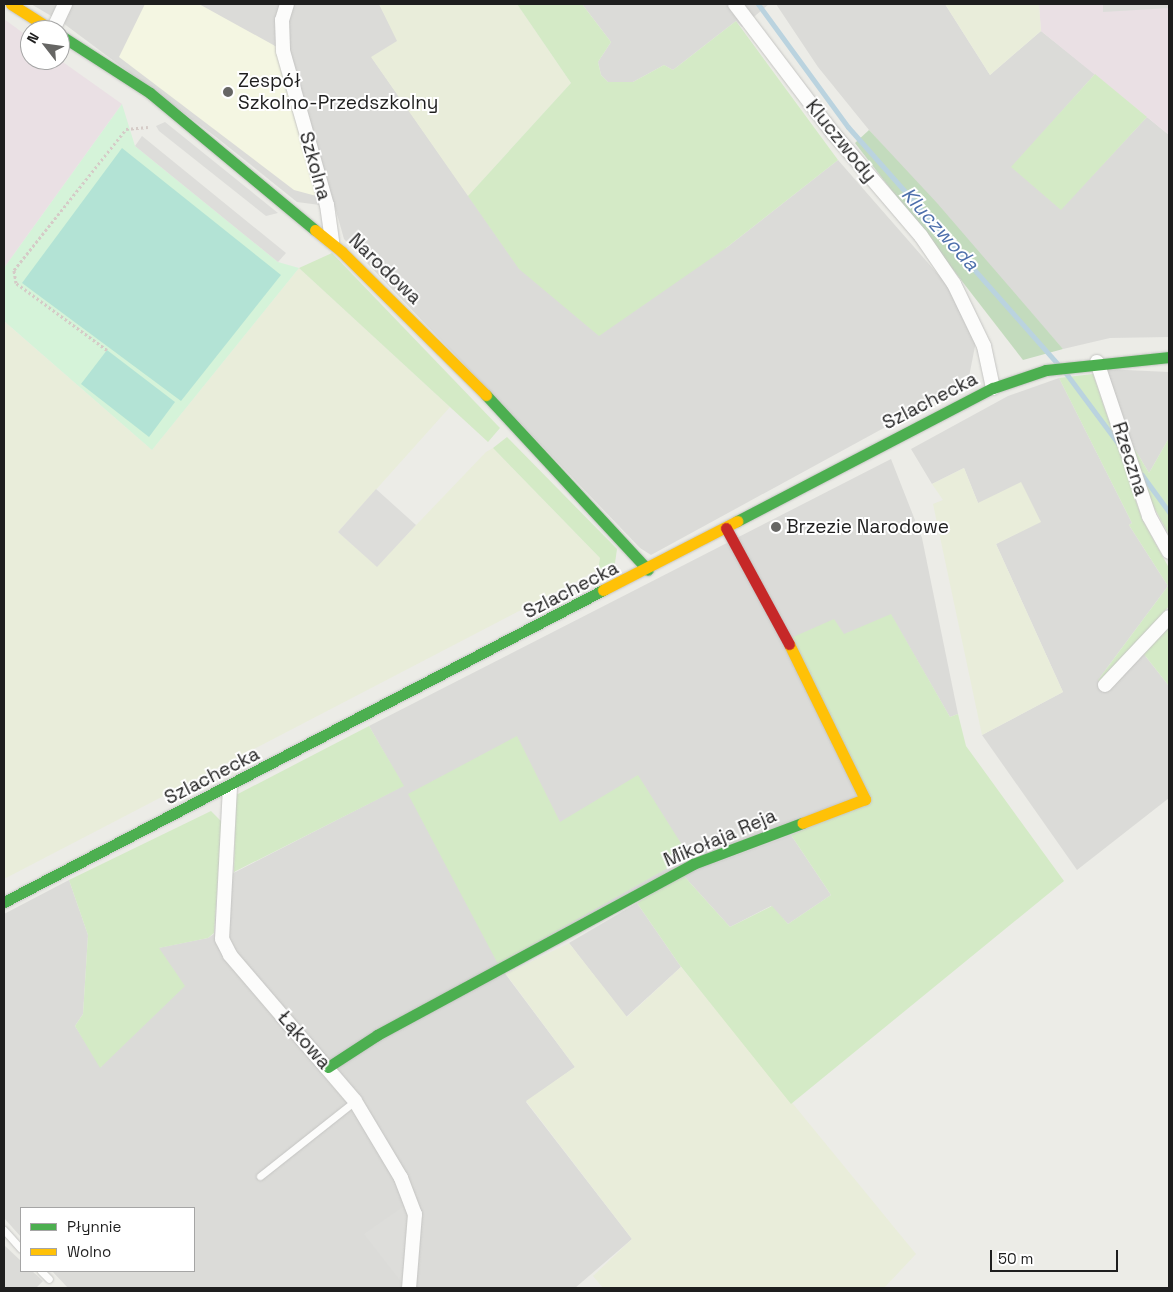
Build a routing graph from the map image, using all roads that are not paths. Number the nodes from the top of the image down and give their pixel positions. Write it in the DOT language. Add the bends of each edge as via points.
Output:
graph roads {
  1 [pos="11,4"];
  2 [pos="65,4"];
  3 [pos="287,4"];
  4 [pos="734,4"];
  5 [pos="36,20"];
  6 [pos="57,20"];
  7 [pos="70,41"];
  8 [pos="332,242"];
  9 [pos="1169,357"];
  10 [pos="1091,363"];
  11 [pos="993,388"];
  12 [pos="726,528"];
  13 [pos="1169,552"];
  14 [pos="648,570"];
  15 [pos="1169,617"];
  16 [pos="1105,685"];
  17 [pos="230,787"];
  18 [pos="4,902"];
  19 [pos="328,1067"];
  20 [pos="355,1101"];
  21 [pos="260,1176"];
  22 [pos="4,1230"];
  23 [pos="20,1248"];
  24 [pos="42,1272"];
  25 [pos="48,1279"];
  26 [pos="409,1288"];
  1 -- 5 [label="street"];
  2 -- 6 [label="street"];
  3 -- 8 [label="street, Szkolna" via="282,20 283,51 327,205"];
  4 -- 11 [label="street, Kluczwody" via="833,133 921,236 954,284 984,346"];
  7 -- 8 [label="street, Narodowa" via="150,92"];
  8 -- 14 [label="street, Narodowa" via="487,396"];
  9 -- 10 [label="street, Szlachecka"];
  10 -- 11 [label="street, Szlachecka" via="1046,370"];
  10 -- 13 [label="street, Rzeczna" via="1149,516"];
  11 -- 12 [label="street, Szlachecka"];
  12 -- 14 [label="street, Szlachecka"];
  12 -- 19 [label="street, Mikołaja Reja" via="772,609 865,799 693,864 377,1035"];
  14 -- 17 [label="street, Szlachecka"];
  15 -- 16 [label="street"];
  17 -- 18 [label="street, Szlachecka"];
  17 -- 19 [label="street, Łąkowa" via="222,939 230,955"];
  19 -- 20 [label="street, Łąkowa"];
  20 -- 21 [label="lane"];
  20 -- 26 [label="street, Łąkowa" via="412,1201 415,1224"];
  22 -- 23 [label="lane"];
  24 -- 25 [label="lane"];
}
